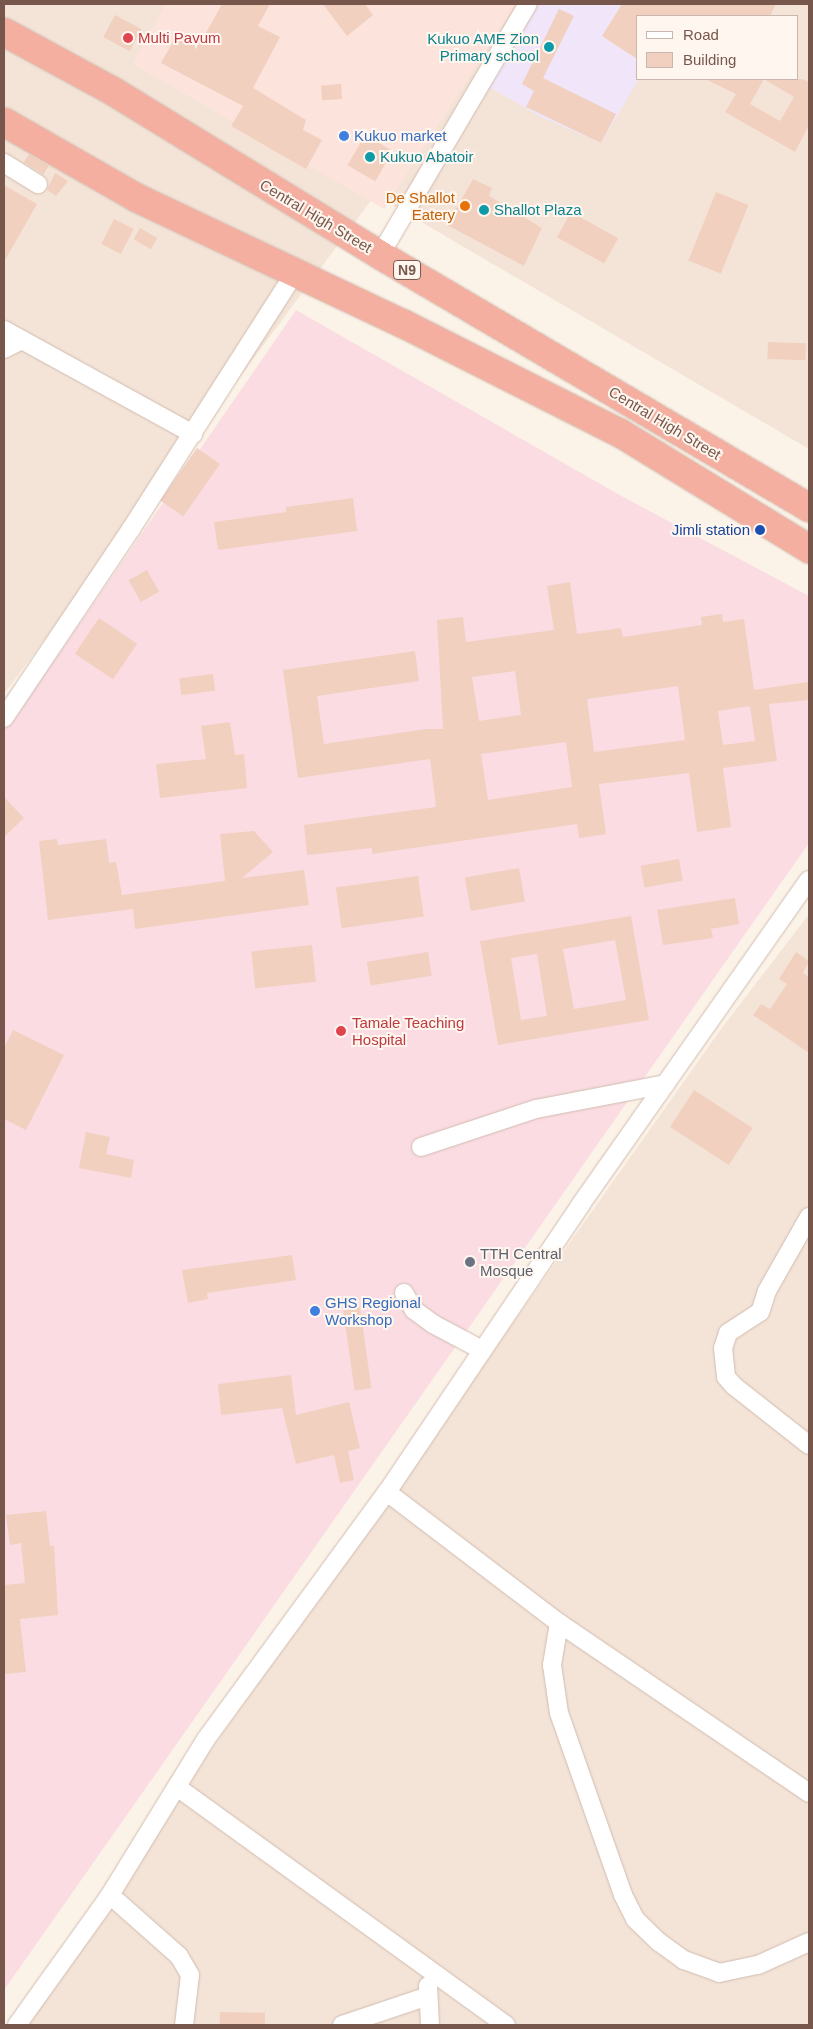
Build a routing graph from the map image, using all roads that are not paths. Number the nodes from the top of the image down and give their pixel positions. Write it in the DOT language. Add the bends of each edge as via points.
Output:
graph roads {
  1 [pos="528,4"];
  2 [pos="4,32"];
  3 [pos="4,122"];
  4 [pos="4,163"];
  5 [pos="38,184"];
  6 [pos="380,255"];
  7 [pos="294,274"];
  8 [pos="4,330"];
  9 [pos="22,340"];
  10 [pos="4,349"];
  11 [pos="193,434"];
  12 [pos="809,508"];
  13 [pos="809,550"];
  14 [pos="4,718"];
  15 [pos="809,880"];
  16 [pos="666,1084"];
  17 [pos="421,1147"];
  18 [pos="809,1217"];
  19 [pos="404,1293"];
  20 [pos="482,1350"];
  21 [pos="809,1445"];
  22 [pos="387,1492"];
  23 [pos="559,1623"];
  24 [pos="177,1787"];
  25 [pos="809,1793"];
  26 [pos="110,1894"];
  27 [pos="809,1942"];
  28 [pos="429,1970"];
  29 [pos="428,1996"];
  30 [pos="16,2025"];
  31 [pos="184,2025"];
  32 [pos="342,2025"];
  33 [pos="430,2025"];
  34 [pos="506,2025"];
  1 -- 6 [label="street"];
  2 -- 6 [label="highway, Central High Street / N9" via="111,90"];
  3 -- 7 [label="highway" via="137,198"];
  4 -- 5 [label="street"];
  6 -- 12 [label="highway, Central High Street / N9"];
  7 -- 11 [label="street"];
  7 -- 13 [label="highway" via="404,324 620,433"];
  8 -- 9 [label="street"];
  9 -- 10 [label="street"];
  9 -- 11 [label="street"];
  11 -- 14 [label="street"];
  15 -- 16 [label="street"];
  16 -- 17 [label="street" via="536,1109"];
  16 -- 20 [label="street"];
  18 -- 21 [label="street" via="767,1291 760,1312 728,1333 723,1348 726,1377"];
  19 -- 20 [label="street" via="414,1310"];
  20 -- 22 [label="street"];
  22 -- 23 [label="street"];
  22 -- 24 [label="street" via="206,1739"];
  23 -- 25 [label="street"];
  23 -- 27 [label="street" via="552,1665 559,1713 623,1895 635,1919 658,1942 684,1960 719,1973 758,1965"];
  24 -- 26 [label="street"];
  24 -- 28 [label="street"];
  26 -- 30 [label="street"];
  26 -- 31 [label="street" via="179,1956 190,1974"];
  28 -- 29 [label="street"];
  28 -- 34 [label="street"];
  29 -- 32 [label="street"];
  29 -- 33 [label="street"];
}
